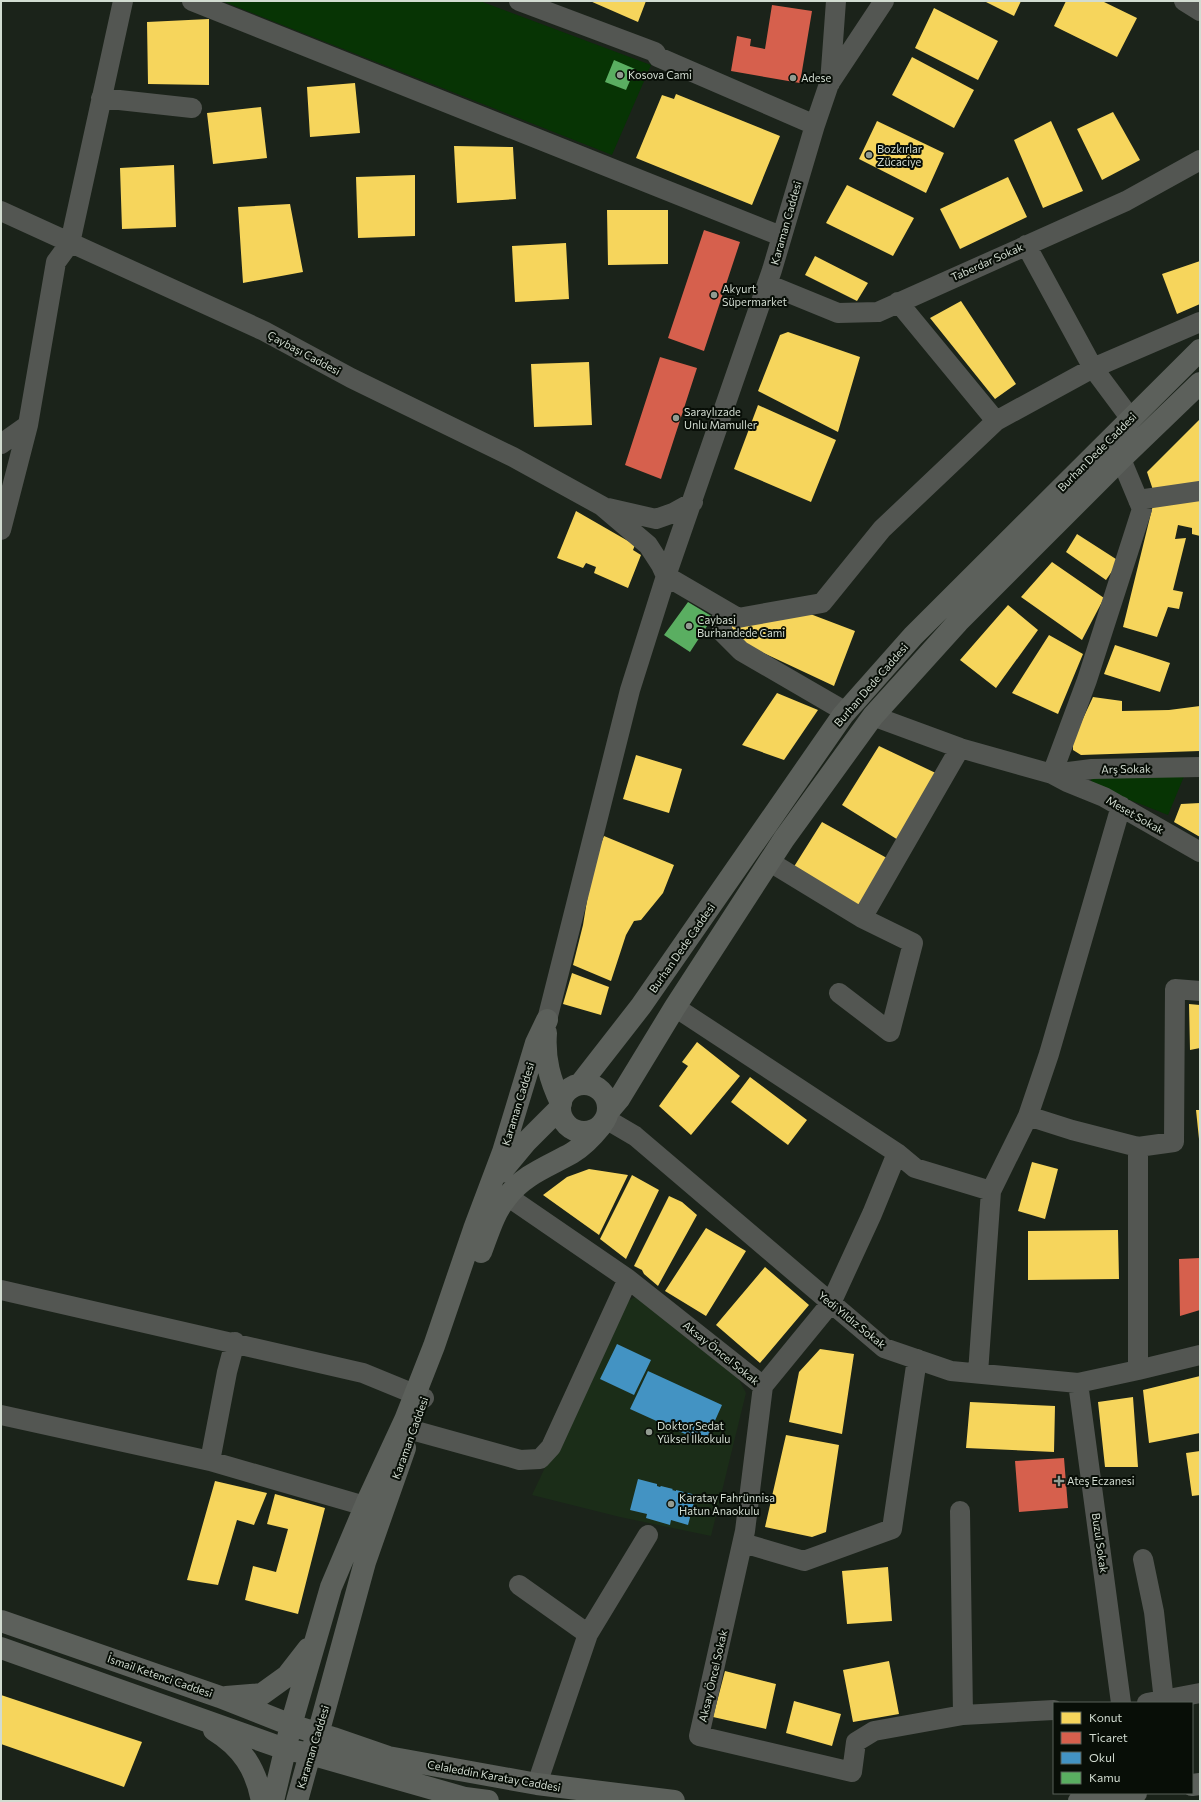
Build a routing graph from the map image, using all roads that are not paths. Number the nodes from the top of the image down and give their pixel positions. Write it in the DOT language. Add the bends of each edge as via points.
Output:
graph roads {
  1 [pos="123,1"];
  2 [pos="192,1"];
  3 [pos="519,1"];
  4 [pos="836,1"];
  5 [pos="884,1"];
  6 [pos="1184,1"];
  7 [pos="1200,11"];
  8 [pos="830,84"];
  9 [pos="101,98"];
  10 [pos="192,108"];
  11 [pos="815,125"];
  12 [pos="1200,160"];
  13 [pos="1,211"];
  14 [pos="781,236"];
  15 [pos="70,243"];
  16 [pos="1026,245"];
  17 [pos="767,284"];
  18 [pos="898,302"];
  19 [pos="1200,322"];
  20 [pos="1200,350"];
  21 [pos="1093,368"];
  22 [pos="1200,383"];
  23 [pos="1131,419"];
  24 [pos="996,421"];
  25 [pos="28,425"];
  26 [pos="1,444"];
  27 [pos="1121,459"];
  28 [pos="1200,491"];
  29 [pos="1138,500"];
  30 [pos="693,502"];
  31 [pos="602,506"];
  32 [pos="1,530"];
  33 [pos="666,576"];
  34 [pos="722,610"];
  35 [pos="846,712"];
  36 [pos="873,716"];
  37 [pos="960,748"];
  38 [pos="1200,767"];
  39 [pos="1060,778"];
  40 [pos="1121,806"];
  41 [pos="1200,852"];
  42 [pos="770,862"];
  43 [pos="862,918"];
  44 [pos="1200,991"];
  45 [pos="839,993"];
  46 [pos="675,1007"];
  47 [pos="547,1020"];
  48 [pos="581,1084"];
  49 [pos="560,1106"];
  50 [pos="1028,1116"];
  51 [pos="605,1119"];
  52 [pos="1138,1147"];
  53 [pos="897,1153"];
  54 [pos="991,1191"];
  55 [pos="498,1192"];
  56 [pos="628,1279"];
  57 [pos="1,1290"];
  58 [pos="831,1303"];
  59 [pos="235,1342"];
  60 [pos="1200,1355"];
  61 [pos="917,1359"];
  62 [pos="1138,1370"];
  63 [pos="978,1373"];
  64 [pos="1078,1383"];
  65 [pos="763,1386"];
  66 [pos="419,1396"];
  67 [pos="1,1415"];
  68 [pos="407,1428"];
  69 [pos="210,1461"];
  70 [pos="365,1506"];
  71 [pos="960,1511"];
  72 [pos="648,1535"];
  73 [pos="743,1543"];
  74 [pos="1143,1559"];
  75 [pos="519,1585"];
  76 [pos="1,1620"];
  77 [pos="588,1634"];
  78 [pos="316,1641"];
  79 [pos="1,1648"];
  80 [pos="1200,1693"];
  81 [pos="220,1697"];
  82 [pos="1121,1702"];
  83 [pos="1156,1702"];
  84 [pos="1053,1710"];
  85 [pos="963,1715"];
  86 [pos="197,1719"];
  87 [pos="291,1725"];
  88 [pos="314,1744"];
  89 [pos="285,1749"];
  90 [pos="537,1784"];
  91 [pos="1129,1794"];
  92 [pos="262,1801"];
  93 [pos="273,1801"];
  94 [pos="297,1801"];
  95 [pos="488,1801"];
  96 [pos="674,1801"];
  97 [pos="1079,1801"];
  1 -- 9 [label="street"];
  2 -- 14 [label="street"];
  3 -- 11 [label="street" via="655,52 658,57"];
  4 -- 8 [label="street"];
  5 -- 8 [label="street, Karaman Caddesi"];
  6 -- 7 [label="street"];
  8 -- 11 [label="street, Karaman Caddesi"];
  9 -- 10 [label="street"];
  9 -- 15 [label="street"];
  11 -- 14 [label="street, Karaman Caddesi"];
  12 -- 16 [label="street, Taberdar Sokak" via="1126,201"];
  13 -- 15 [label="street, Çaybaşı Caddesi"];
  14 -- 17 [label="street, Karaman Caddesi"];
  15 -- 25 [label="street" via="56,262"];
  15 -- 31 [label="street, Çaybaşı Caddesi" via="264,331 378,392 513,457"];
  16 -- 18 [label="street, Taberdar Sokak"];
  16 -- 21 [label="street"];
  17 -- 18 [label="street, Taberdar Sokak" via="838,313 878,312"];
  17 -- 30 [label="street, Karaman Caddesi"];
  18 -- 24 [label="street"];
  19 -- 21 [label="street"];
  20 -- 23 [label="main road, Burhan Dede Caddesi"];
  21 -- 23 [label="street"];
  21 -- 24 [label="street"];
  22 -- 27 [label="main road, Burhan Dede Caddesi"];
  23 -- 35 [label="main road, Burhan Dede Caddesi" via="913,636"];
  24 -- 34 [label="street" via="882,529 822,603 738,618"];
  25 -- 26 [label="street"];
  25 -- 32 [label="street"];
  27 -- 29 [label="street"];
  27 -- 36 [label="main road, Burhan Dede Caddesi" via="958,622"];
  28 -- 29 [label="street"];
  29 -- 39 [label="street" via="1142,509 1087,680"];
  30 -- 31 [label="street" via="656,519"];
  30 -- 33 [label="street, Karaman Caddesi"];
  31 -- 33 [label="street" via="648,545"];
  33 -- 34 [label="street"];
  33 -- 47 [label="street, Karaman Caddesi" via="630,690"];
  34 -- 35 [label="street" via="722,632 741,651"];
  35 -- 48 [label="main road, Burhan Dede Caddesi" via="642,1006"];
  36 -- 37 [label="street, Meset Sokak"];
  36 -- 42 [label="main road, Burhan Dede Caddesi"];
  37 -- 39 [label="street, Meset Sokak"];
  37 -- 43 [label="street"];
  38 -- 39 [label="street, Arş Sokak" via="1092,769"];
  39 -- 40 [label="street, Meset Sokak"];
  40 -- 41 [label="street, Meset Sokak"];
  40 -- 50 [label="street" via="1049,1054"];
  42 -- 43 [label="street"];
  42 -- 46 [label="main road, Burhan Dede Caddesi"];
  43 -- 45 [label="street" via="914,943 890,1032"];
  44 -- 52 [label="street" via="1175,990 1174,1142"];
  46 -- 51 [label="main road, Burhan Dede Caddesi"];
  46 -- 53 [label="street"];
  47 -- 49 [label="main road" via="546,1059"];
  47 -- 55 [label="main road, Karaman Caddesi" via="536,1043 503,1152"];
  48 -- 49 [label="main road" via="568,1089"];
  48 -- 51 [label="main road" via="588,1084 601,1090 606,1096 608,1104"];
  49 -- 51 [label="main road" via="565,1122 578,1131 594,1130"];
  49 -- 55 [label="main road, Karaman Caddesi" via="526,1142"];
  50 -- 52 [label="street"];
  50 -- 54 [label="street"];
  51 -- 55 [label="main road, Karaman Caddesi" via="592,1137 573,1152 541,1168 522,1182"];
  51 -- 58 [label="street, Yedi Yıldız Sokak" via="635,1136"];
  52 -- 62 [label="street"];
  53 -- 54 [label="street" via="915,1168"];
  53 -- 58 [label="street"];
  54 -- 63 [label="street"];
  55 -- 56 [label="street, Aksay Öncel Sokak"];
  55 -- 66 [label="main road, Karaman Caddesi" via="490,1230"];
  56 -- 65 [label="street, Aksay Öncel Sokak"];
  56 -- 68 [label="street" via="551,1447 540,1459 520,1460"];
  57 -- 59 [label="street"];
  58 -- 61 [label="street, Yedi Yıldız Sokak" via="884,1348"];
  58 -- 65 [label="street"];
  59 -- 66 [label="street" via="363,1373"];
  59 -- 69 [label="street"];
  60 -- 62 [label="street, Yedi Yıldız Sokak"];
  61 -- 63 [label="street, Yedi Yıldız Sokak" via="951,1371"];
  61 -- 73 [label="street" via="892,1529 804,1561"];
  62 -- 64 [label="street, Yedi Yıldız Sokak"];
  63 -- 64 [label="street, Yedi Yıldız Sokak"];
  64 -- 82 [label="street, Buzul Sokak"];
  65 -- 73 [label="street, Aksay Öncel Sokak"];
  66 -- 68 [label="main road, Karaman Caddesi"];
  67 -- 69 [label="street"];
  68 -- 70 [label="main road, Karaman Caddesi"];
  68 -- 88 [label="main road, Karaman Caddesi" via="365,1562"];
  69 -- 70 [label="street"];
  70 -- 78 [label="main road, Karaman Caddesi" via="331,1587"];
  71 -- 85 [label="street"];
  72 -- 77 [label="street"];
  73 -- 85 [label="street, Aksay Öncel Sokak" via="700,1736 852,1772 856,1742 874,1731"];
  74 -- 83 [label="street" via="1154,1612"];
  75 -- 77 [label="street"];
  76 -- 81 [label="main road, İsmail Ketenci Caddesi"];
  77 -- 90 [label="street"];
  78 -- 81 [label="main road" via="287,1676 262,1694"];
  78 -- 87 [label="main road, Karaman Caddesi"];
  79 -- 86 [label="main road"];
  80 -- 83 [label="street"];
  81 -- 87 [label="main road, İsmail Ketenci Caddesi"];
  84 -- 85 [label="street"];
  86 -- 89 [label="main road"];
  86 -- 92 [label="main road" via="228,1738 246,1759 259,1783"];
  87 -- 88 [label="main road, İsmail Ketenci Caddesi"];
  87 -- 89 [label="main road, Karaman Caddesi"];
  88 -- 89 [label="main road"];
  88 -- 90 [label="main road, Celaleddin Karatay Caddesi" via="333,1738 388,1757"];
  88 -- 94 [label="main road, Karaman Caddesi"];
  88 -- 95 [label="main road, Celaleddin Karatay Caddesi" via="465,1798"];
  89 -- 93 [label="main road, Karaman Caddesi"];
  90 -- 96 [label="main road, Celaleddin Karatay Caddesi"];
  91 -- 97 [label="main road"];
}
